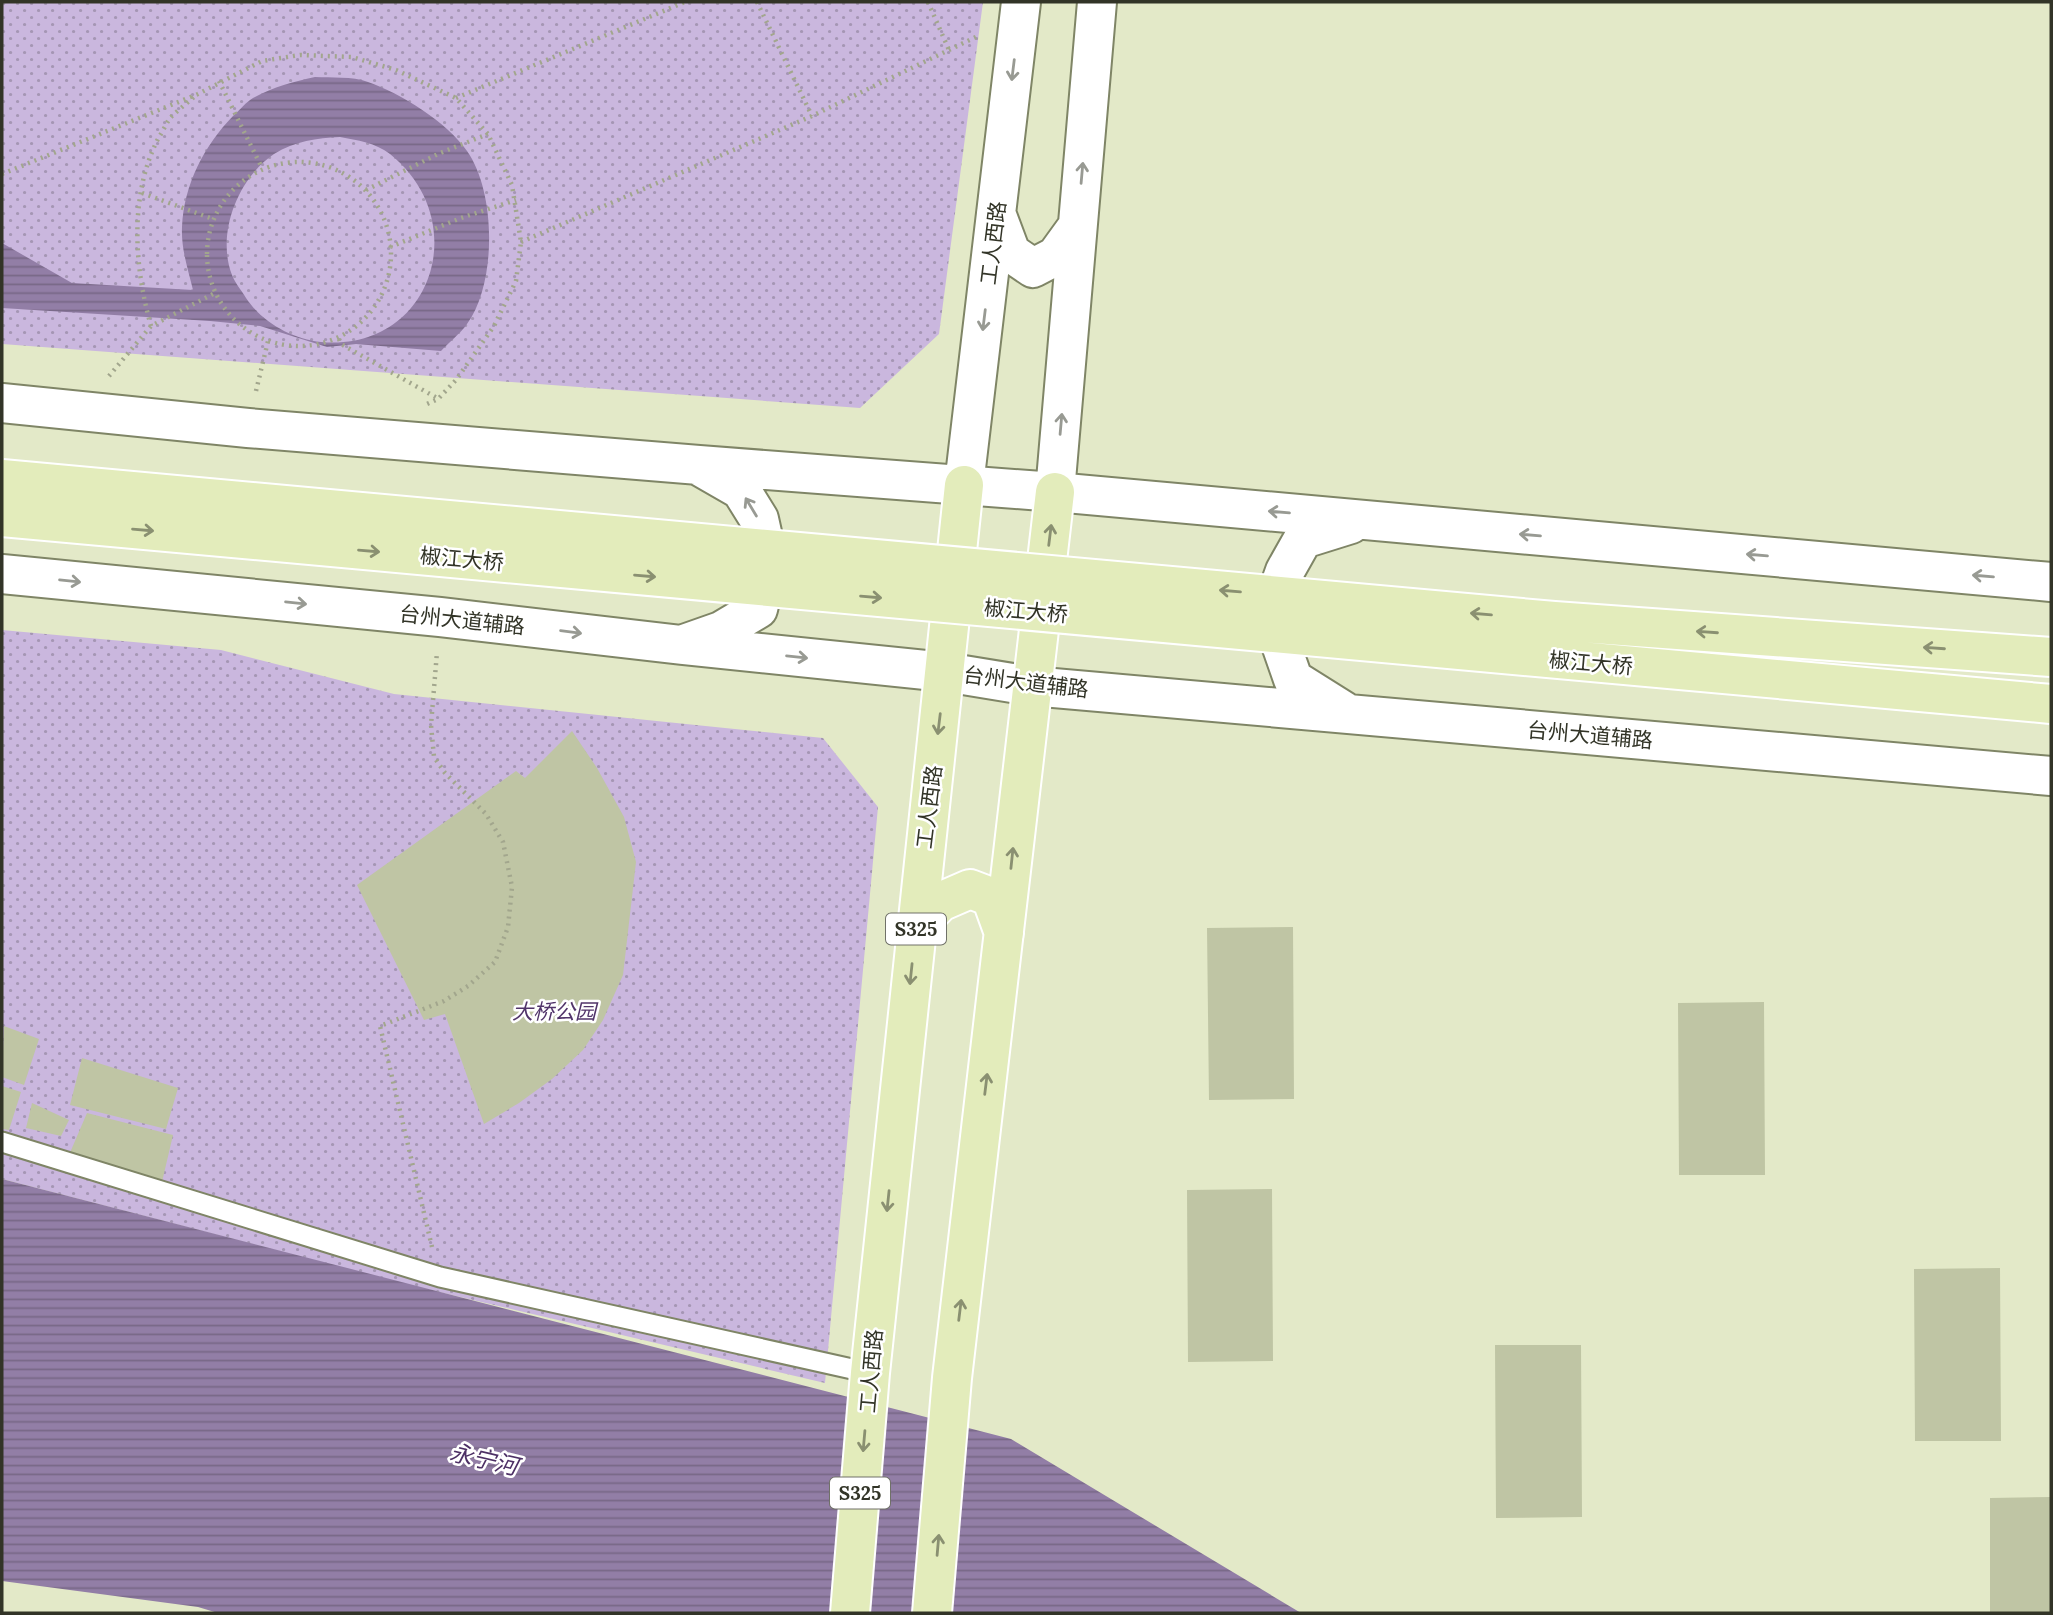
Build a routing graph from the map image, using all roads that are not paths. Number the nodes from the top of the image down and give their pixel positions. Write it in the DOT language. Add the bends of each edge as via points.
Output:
graph roads {
  1 [pos="1097,2"];
  2 [pos="1020,9"];
  3 [pos="996,213"];
  4 [pos="1077,227"];
  5 [pos="2,403"];
  6 [pos="699,465"];
  7 [pos="2,479"];
  8 [pos="964,485"];
  9 [pos="1055,492"];
  10 [pos="2,517"];
  11 [pos="1363,520"];
  12 [pos="2,574"];
  13 [pos="2051,582"];
  14 [pos="682,645"];
  15 [pos="2051,657"];
  16 [pos="945,672"];
  17 [pos="1031,686"];
  18 [pos="2051,705"];
  19 [pos="1348,714"];
  20 [pos="2051,776"];
  21 [pos="916,927"];
  22 [pos="1004,933"];
  23 [pos="2,1142"];
  24 [pos="870,1373"];
  25 [pos="849,1613"];
  26 [pos="932,1613"];
  4 -- 1 [label="main road, one-way"];
  2 -- 3 [label="main road, 工人西路, one-way"];
  3 -- 4 [label="main road" via="1011,253 1033,268 1056,256"];
  3 -- 8 [label="main road, 工人西路, one-way"];
  9 -- 4 [label="main road, one-way"];
  5 -- 6 [label="main road"];
  6 -- 8 [label="main road"];
  14 -- 6 [label="main road, one-way" via="721,631 758,609 769,564 759,519 741,490"];
  15 -- 7 [label="main road, 椒江大桥, one-way, bridge" via="1554,621"];
  8 -- 9 [label="main road"];
  8 -- 16 [label="main road, 工人西路 / S325"];
  11 -- 9 [label="main road, one-way"];
  17 -- 9 [label="main road, one-way"];
  10 -- 18 [label="main road, 椒江大桥, one-way, bridge"];
  13 -- 11 [label="main road, one-way"];
  11 -- 19 [label="main road" via="1303,540 1285,571 1270,613 1293,679"];
  12 -- 14 [label="main road, 台州大道辅路, one-way"];
  14 -- 16 [label="main road, 台州大道辅路, one-way"];
  16 -- 17 [label="main road, 台州大道辅路"];
  16 -- 21 [label="main road, 工人西路 / S325, one-way"];
  17 -- 19 [label="main road, 台州大道辅路"];
  22 -- 17 [label="main road, one-way"];
  19 -- 20 [label="main road, 台州大道辅路"];
  21 -- 22 [label="main road" via="940,902 971,889 991,897"];
  21 -- 24 [label="main road, 工人西路 / S325, one-way"];
  26 -- 22 [label="main road, one-way" via="952,1378"];
  23 -- 24 [label="lane" via="440,1277"];
  24 -- 25 [label="main road, 工人西路 / S325, one-way"];
}
